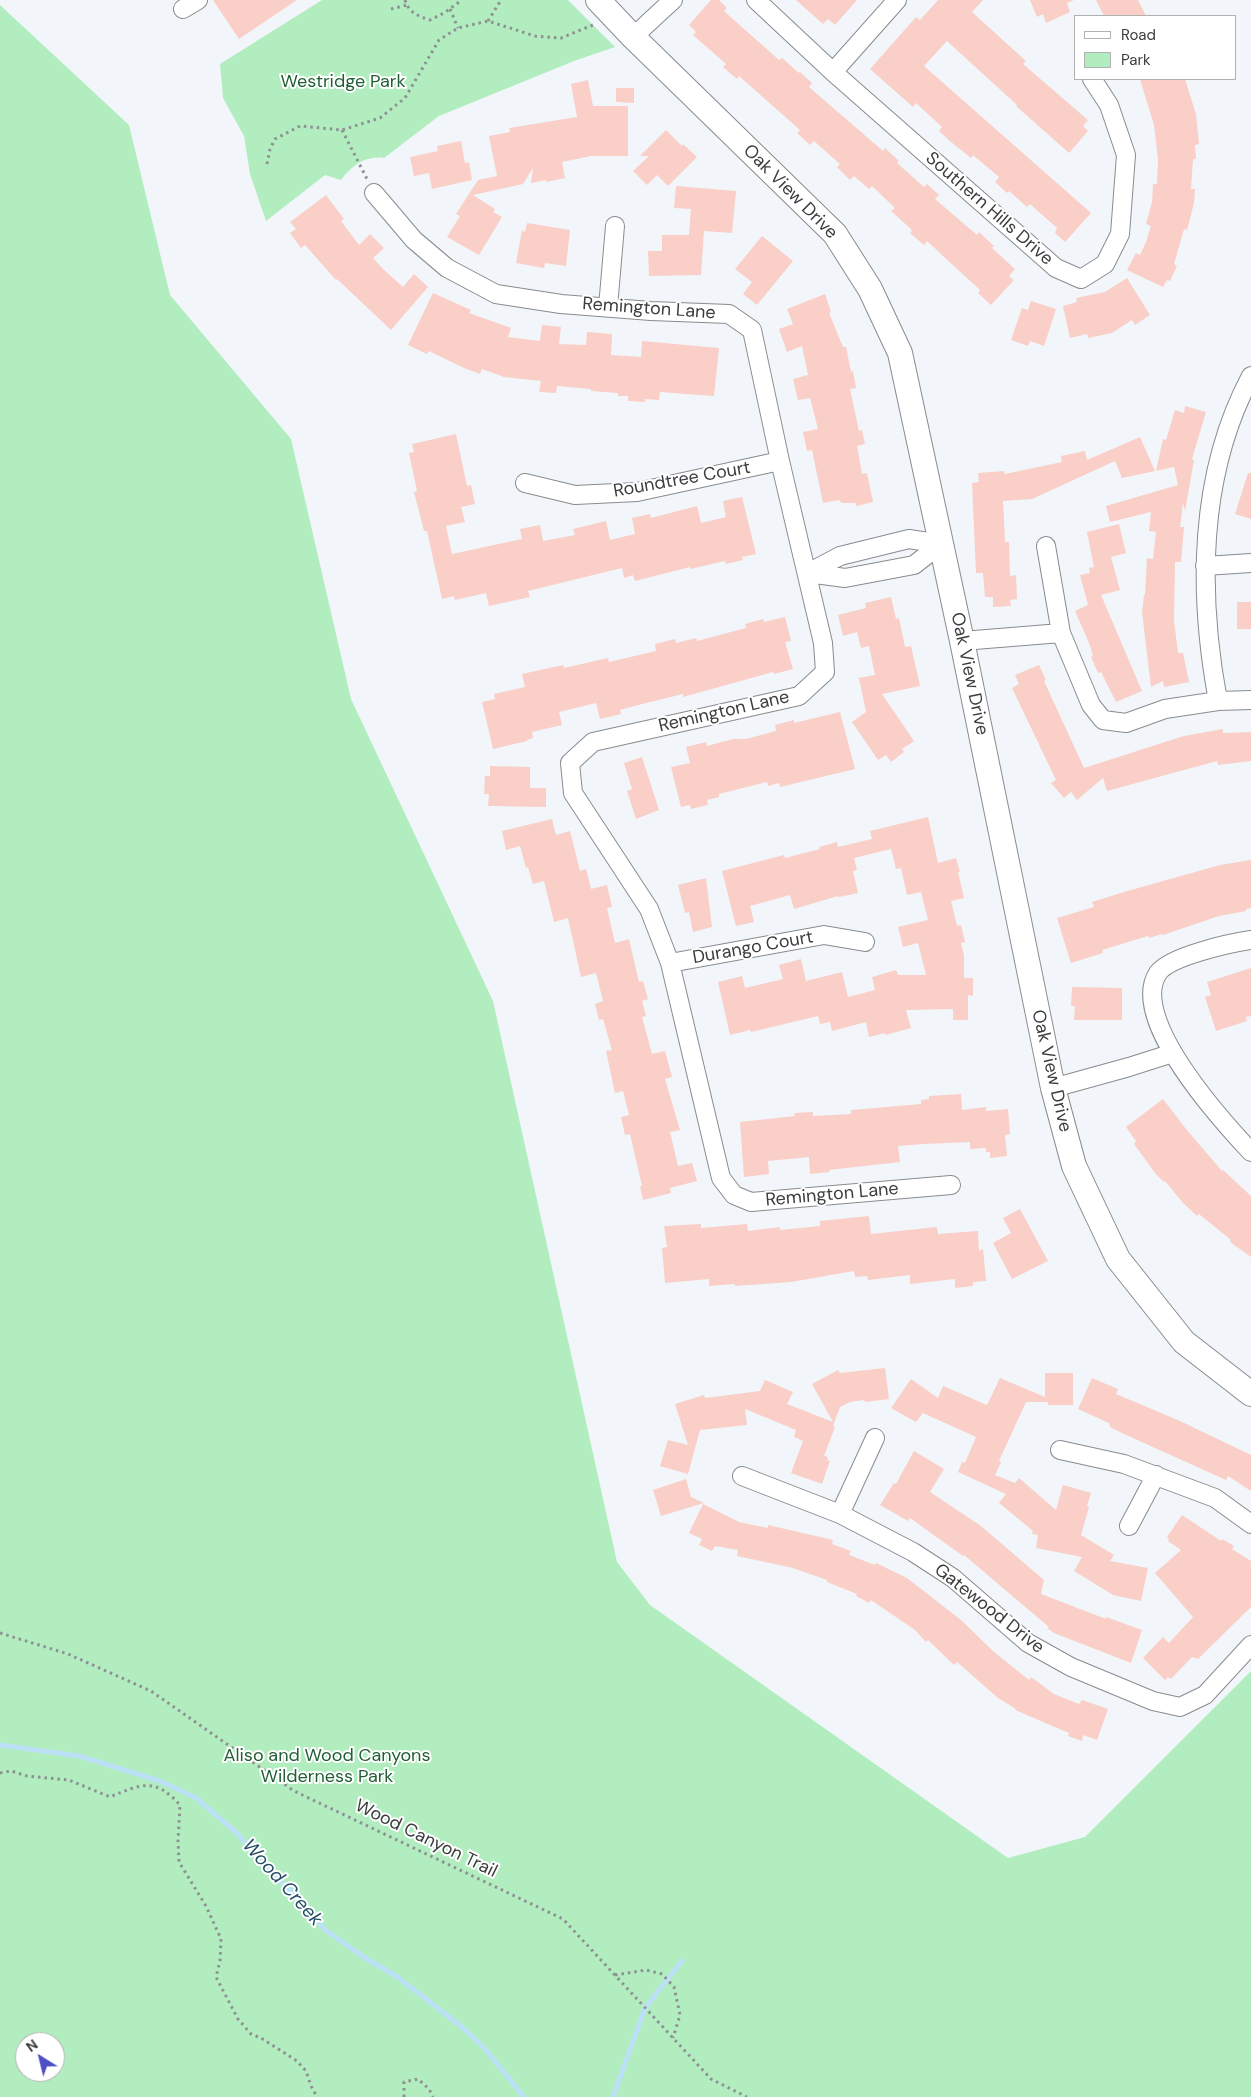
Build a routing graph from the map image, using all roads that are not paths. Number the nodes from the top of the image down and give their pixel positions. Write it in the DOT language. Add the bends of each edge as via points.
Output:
graph roads {
  1 [pos="598,0"];
  2 [pos="673,0"];
  3 [pos="756,0"];
  4 [pos="898,0"];
  5 [pos="633,37"];
  6 [pos="833,72"];
  7 [pos="1093,80"];
  8 [pos="374,193"];
  9 [pos="615,226"];
  10 [pos="608,306"];
  11 [pos="1251,376"];
  12 [pos="780,462"];
  13 [pos="525,483"];
  14 [pos="941,544"];
  15 [pos="1046,546"];
  16 [pos="861,551"];
  17 [pos="1251,563"];
  18 [pos="1206,566"];
  19 [pos="808,573"];
  20 [pos="867,574"];
  21 [pos="1061,633"];
  22 [pos="962,641"];
  23 [pos="1251,700"];
  24 [pos="1218,701"];
  25 [pos="1251,940"];
  26 [pos="865,942"];
  27 [pos="670,963"];
  28 [pos="1173,1053"];
  29 [pos="1053,1088"];
  30 [pos="1251,1152"];
  31 [pos="951,1185"];
  32 [pos="1251,1394"];
  33 [pos="875,1438"];
  34 [pos="1060,1450"];
  35 [pos="1156,1475"];
  36 [pos="742,1476"];
  37 [pos="840,1514"];
  38 [pos="1251,1524"];
  39 [pos="1129,1526"];
  40 [pos="1251,1645"];
  1 -- 5 [label="street, Oak View Drive"];
  2 -- 5 [label="street"];
  3 -- 6 [label="street, Southern Hills Drive"];
  4 -- 6 [label="street"];
  5 -- 14 [label="street, Oak View Drive" via="835,234 870,289 900,353"];
  6 -- 7 [label="street, Southern Hills Drive" via="1056,268 1081,279 1105,264 1120,234 1126,155 1109,105"];
  8 -- 10 [label="street, Remington Lane" via="414,240 446,268 496,294 562,304"];
  9 -- 10 [label="street"];
  10 -- 12 [label="street, Remington Lane" via="729,314 752,330"];
  11 -- 18 [label="street" via="1236,405 1209,507"];
  12 -- 13 [label="street, Roundtree Court" via="636,492 575,495"];
  12 -- 19 [label="street, Remington Lane"];
  14 -- 16 [label="street" via="909,539"];
  14 -- 20 [label="street" via="914,564"];
  14 -- 22 [label="street, Oak View Drive"];
  15 -- 21 [label="street"];
  16 -- 19 [label="street" via="840,556"];
  16 -- 20 [label="street"];
  17 -- 18 [label="street"];
  18 -- 24 [label="street" via="1210,656"];
  19 -- 20 [label="street" via="845,578"];
  19 -- 27 [label="street, Remington Lane" via="823,643 825,672 799,696 593,742 570,763 573,793 649,909"];
  21 -- 22 [label="street"];
  21 -- 24 [label="street" via="1091,705 1103,720 1126,723 1165,709"];
  22 -- 29 [label="street, Oak View Drive"];
  23 -- 24 [label="street"];
  25 -- 28 [label="street" via="1195,954 1171,963 1159,973 1152,989 1157,1019"];
  26 -- 27 [label="street, Durango Court" via="824,935"];
  27 -- 31 [label="street, Remington Lane" via="721,1178 734,1195 751,1202"];
  28 -- 29 [label="street"];
  28 -- 30 [label="street" via="1215,1113"];
  29 -- 32 [label="street, Oak View Drive" via="1074,1166 1118,1259 1184,1342"];
  33 -- 37 [label="street"];
  34 -- 35 [label="street" via="1124,1464"];
  35 -- 38 [label="street" via="1216,1498"];
  35 -- 39 [label="street"];
  36 -- 37 [label="street, Gatewood Drive"];
  37 -- 40 [label="street, Gatewood Drive" via="913,1552 953,1578 1028,1643 1071,1667 1153,1700 1180,1707 1205,1694"];
}
